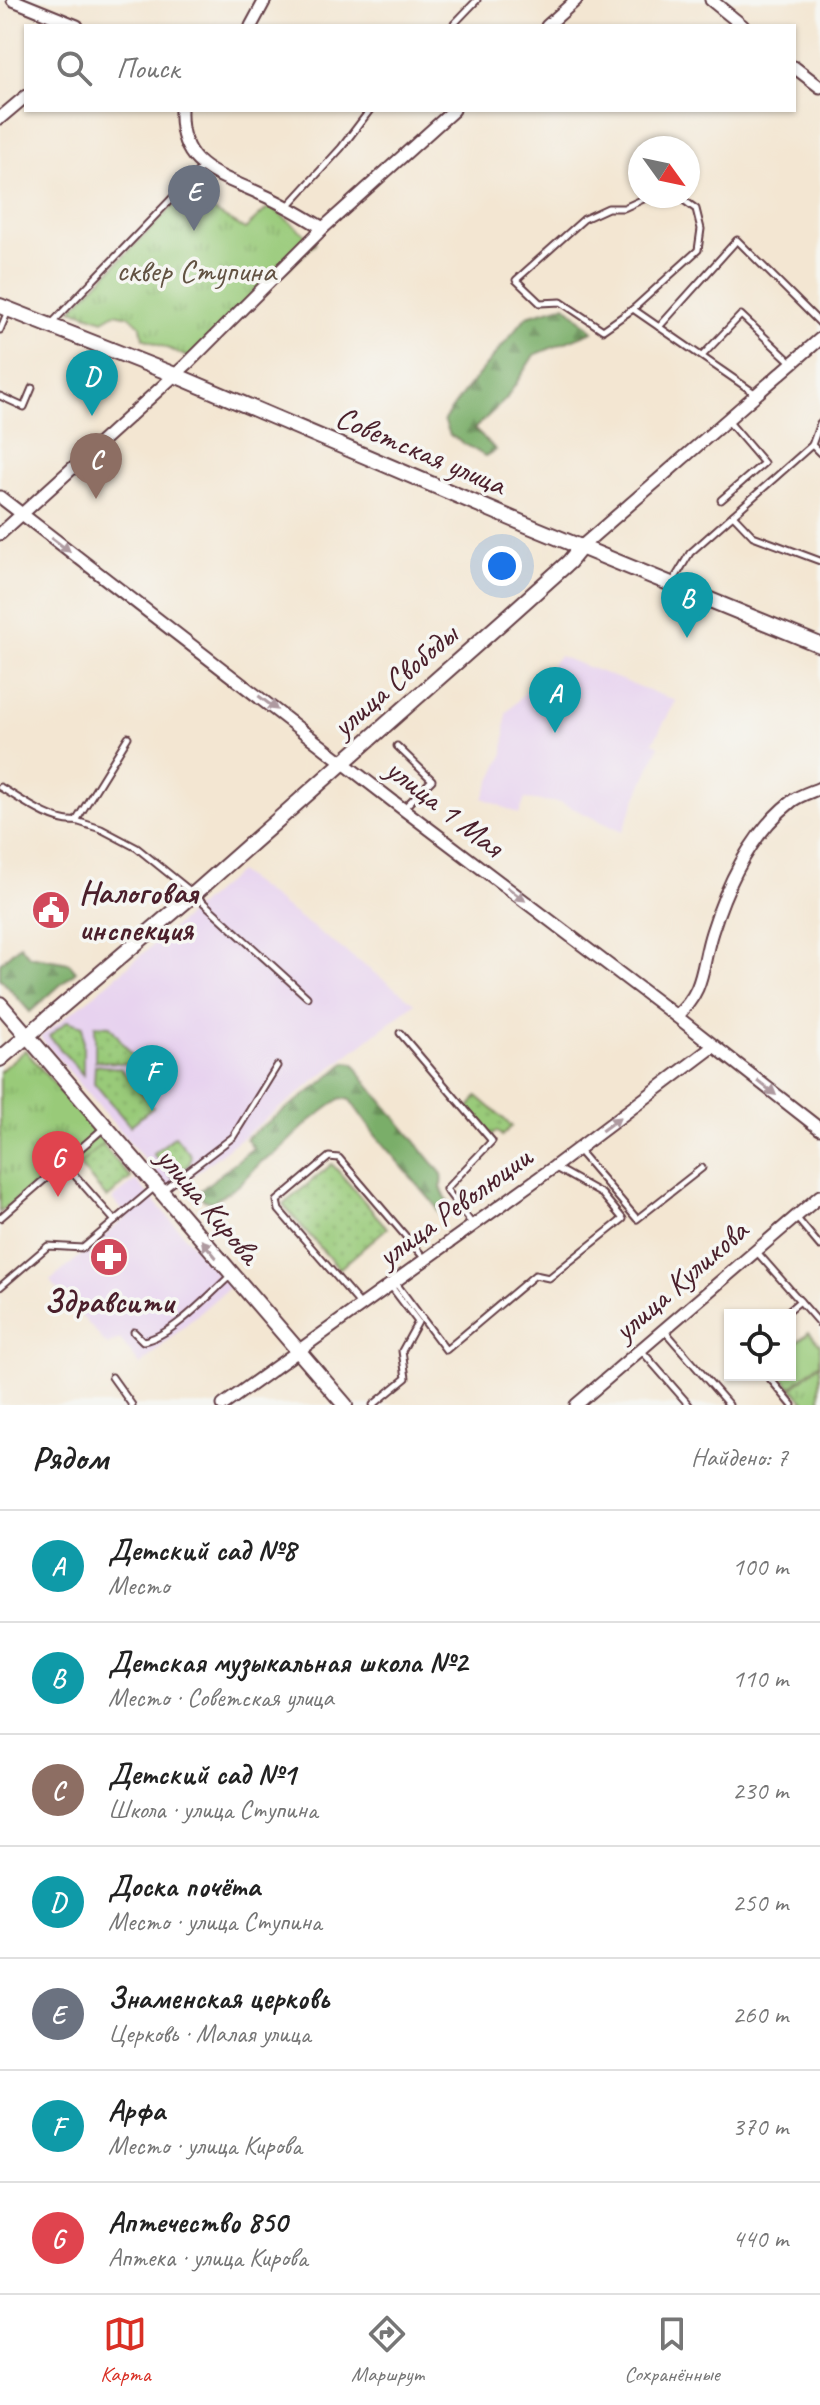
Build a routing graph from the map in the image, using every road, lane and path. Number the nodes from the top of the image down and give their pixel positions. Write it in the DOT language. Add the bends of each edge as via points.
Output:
graph roads {
  1 [pos="13,0"];
  2 [pos="265,0"];
  3 [pos="477,0"];
  4 [pos="576,0"];
  5 [pos="711,0"];
  6 [pos="72,24"];
  7 [pos="252,24"];
  8 [pos="454,24"];
  9 [pos="549,24"];
  10 [pos="741,24"];
  11 [pos="796,69"];
  12 [pos="820,87"];
  13 [pos="24,98"];
  14 [pos="181,112"];
  15 [pos="368,112"];
  16 [pos="452,112"];
  17 [pos="0,118"];
  18 [pos="202,167"];
  19 [pos="288,206"];
  20 [pos="628,206"];
  21 [pos="695,208"];
  22 [pos="323,228"];
  23 [pos="4,308"];
  24 [pos="633,309"];
  25 [pos="820,323"];
  26 [pos="49,326"];
  27 [pos="659,327"];
  28 [pos="0,330"];
  29 [pos="820,339"];
  30 [pos="702,356"];
  31 [pos="792,364"];
  32 [pos="175,375"];
  33 [pos="32,388"];
  34 [pos="757,395"];
  35 [pos="0,396"];
  36 [pos="727,420"];
  37 [pos="820,423"];
  38 [pos="812,445"];
  39 [pos="820,446"];
  40 [pos="820,453"];
  41 [pos="0,497"];
  42 [pos="721,500"];
  43 [pos="21,514"];
  44 [pos="733,515"];
  45 [pos="0,534"];
  46 [pos="582,546"];
  47 [pos="820,561"];
  48 [pos="672,584"];
  49 [pos="820,645"];
  50 [pos="128,737"];
  51 [pos="397,746"];
  52 [pos="343,762"];
  53 [pos="0,787"];
  54 [pos="820,788"];
  55 [pos="403,809"];
  56 [pos="76,821"];
  57 [pos="194,894"];
  58 [pos="307,997"];
  59 [pos="0,1004"];
  60 [pos="676,1016"];
  61 [pos="400,1033"];
  62 [pos="28,1034"];
  63 [pos="714,1046"];
  64 [pos="0,1059"];
  65 [pos="277,1066"];
  66 [pos="106,1127"];
  67 [pos="820,1129"];
  68 [pos="577,1150"];
  69 [pos="64,1163"];
  70 [pos="554,1167"];
  71 [pos="702,1168"];
  72 [pos="158,1189"];
  73 [pos="820,1196"];
  74 [pos="795,1216"];
  75 [pos="0,1218"];
  76 [pos="115,1221"];
  77 [pos="473,1225"];
  78 [pos="820,1246"];
  79 [pos="755,1250"];
  80 [pos="425,1259"];
  81 [pos="231,1275"];
  82 [pos="392,1282"];
  83 [pos="0,1287"];
  84 [pos="800,1301"];
  85 [pos="361,1305"];
  86 [pos="790,1309"];
  87 [pos="820,1324"];
  88 [pos="663,1329"];
  89 [pos="134,1332"];
  90 [pos="297,1349"];
  91 [pos="640,1349"];
  92 [pos="112,1377"];
  93 [pos="772,1381"];
  94 [pos="132,1405"];
  95 [pos="223,1405"];
  96 [pos="345,1405"];
  97 [pos="373,1405"];
  98 [pos="576,1405"];
  99 [pos="689,1405"];
  100 [pos="729,1405"];
  101 [pos="792,1405"];
  1 -- 6 [label="street"];
  2 -- 7 [label="street"];
  3 -- 8 [label="lane"];
  4 -- 9 [label="street"];
  5 -- 10 [label="street"];
  11 -- 12 [label="street"];
  13 -- 17 [label="street"];
  14 -- 18 [label="street" via="187,148"];
  15 -- 19 [label="lane"];
  16 -- 22 [label="street"];
  18 -- 19 [label="street"];
  18 -- 26 [label="lane"];
  19 -- 22 [label="street"];
  20 -- 24 [label="lane" via="584,219 516,280 540,303 561,302 603,330"];
  21 -- 24 [label="lane" via="701,229 698,250"];
  22 -- 32 [label="street"];
  23 -- 26 [label="street, Советская улица"];
  23 -- 28 [label="lane"];
  24 -- 27 [label="lane"];
  25 -- 27 [label="lane" via="737,240"];
  26 -- 32 [label="street, Советская улица"];
  27 -- 30 [label="lane"];
  29 -- 31 [label="street, улица Свободы"];
  30 -- 31 [label="lane" via="741,315"];
  30 -- 34 [label="lane"];
  31 -- 34 [label="street, улица Свободы"];
  32 -- 43 [label="street"];
  32 -- 46 [label="street, Советская улица"];
  33 -- 35 [label="lane" via="24,407"];
  34 -- 36 [label="street, улица Свободы"];
  36 -- 42 [label="lane" via="764,463"];
  36 -- 46 [label="street, улица Свободы"];
  37 -- 38 [label="lane"];
  38 -- 39 [label="lane"];
  38 -- 40 [label="lane"];
  38 -- 44 [label="lane"];
  41 -- 43 [label="street, улица 1 Мая"];
  43 -- 45 [label="street"];
  43 -- 52 [label="street, улица 1 Мая, one-way"];
  44 -- 47 [label="lane" via="753,536"];
  44 -- 48 [label="lane" via="690,553"];
  46 -- 48 [label="street, Советская улица"];
  46 -- 52 [label="street, улица Свободы"];
  48 -- 49 [label="street, Советская улица"];
  50 -- 56 [label="lane"];
  51 -- 55 [label="lane" via="432,780"];
  52 -- 55 [label="street, улица 1 Мая"];
  52 -- 57 [label="street, улица Свободы"];
  53 -- 56 [label="lane" via="56,818"];
  54 -- 60 [label="street" via="777,815 745,856 711,933 700,986"];
  55 -- 60 [label="street, улица 1 Мая, one-way"];
  56 -- 57 [label="lane" via="127,842"];
  57 -- 58 [label="lane"];
  57 -- 62 [label="street, улица Свободы"];
  59 -- 62 [label="street, улица Кирова"];
  60 -- 63 [label="street, улица 1 Мая"];
  61 -- 77 [label="lane" via="492,1141 446,1189"];
  62 -- 64 [label="street, улица Свободы"];
  62 -- 66 [label="street, улица Кирова"];
  63 -- 67 [label="street, улица 1 Мая, one-way"];
  68 -- 63 [label="street, улица Революции, one-way"];
  65 -- 72 [label="lane" via="233,1137"];
  66 -- 69 [label="lane"];
  66 -- 72 [label="street, улица Кирова"];
  68 -- 70 [label="street, улица Революции"];
  68 -- 71 [label="lane" via="637,1219"];
  69 -- 75 [label="lane"];
  69 -- 76 [label="lane"];
  70 -- 77 [label="street, улица Революции"];
  70 -- 82 [label="lane" via="602,1194 623,1219 549,1278 535,1275 446,1350"];
  72 -- 76 [label="lane"];
  81 -- 72 [label="street, улица Кирова, one-way"];
  73 -- 74 [label="street, улица Куликова"];
  74 -- 78 [label="lane"];
  74 -- 79 [label="street, улица Куликова"];
  76 -- 83 [label="lane" via="83,1248 48,1246"];
  77 -- 80 [label="street, улица Революции"];
  79 -- 84 [label="lane"];
  79 -- 88 [label="street, улица Куликова"];
  80 -- 82 [label="street, улица Революции"];
  80 -- 85 [label="lane" via="339,1158 329,1157 277,1201 279,1210"];
  81 -- 89 [label="lane" via="152,1340 143,1341"];
  81 -- 90 [label="street, улица Кирова"];
  82 -- 85 [label="street, улица Революции"];
  82 -- 97 [label="lane" via="418,1322 402,1351 406,1378"];
  84 -- 86 [label="lane"];
  84 -- 87 [label="lane"];
  85 -- 90 [label="street, улица Революции"];
  88 -- 91 [label="street, улица Куликова"];
  88 -- 100 [label="lane"];
  90 -- 95 [label="street, улица Революции"];
  90 -- 96 [label="street, улица Кирова"];
  91 -- 98 [label="street, улица Куликова"];
  91 -- 99 [label="lane"];
  92 -- 94 [label="lane"];
  93 -- 101 [label="lane"];
}
